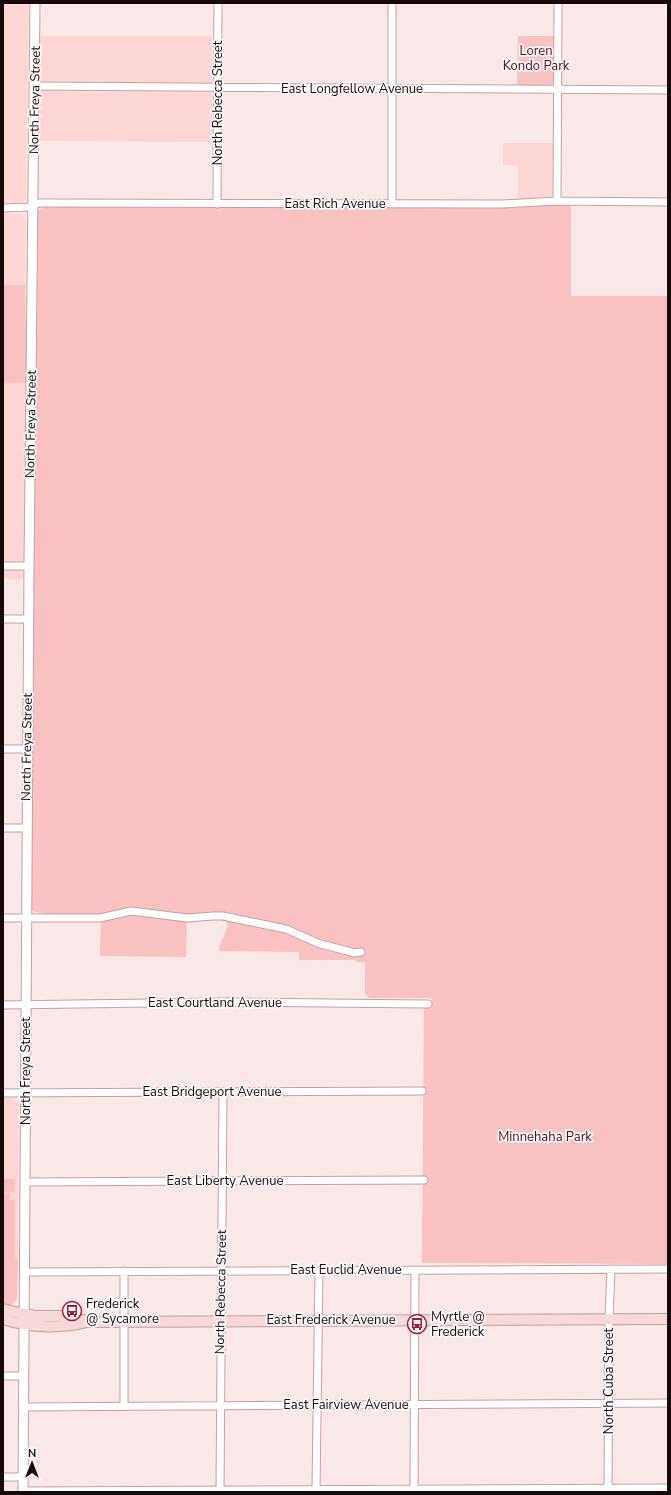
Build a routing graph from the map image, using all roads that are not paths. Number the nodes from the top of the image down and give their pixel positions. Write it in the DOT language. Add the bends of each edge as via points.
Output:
graph roads {
  1 [pos="35,3"];
  2 [pos="218,3"];
  3 [pos="392,3"];
  4 [pos="558,3"];
  5 [pos="35,86"];
  6 [pos="218,88"];
  7 [pos="392,89"];
  8 [pos="557,90"];
  9 [pos="668,90"];
  10 [pos="557,201"];
  11 [pos="668,202"];
  12 [pos="217,204"];
  13 [pos="392,204"];
  14 [pos="33,205"];
  15 [pos="3,208"];
  16 [pos="3,566"];
  17 [pos="28,566"];
  18 [pos="3,619"];
  19 [pos="29,619"];
  20 [pos="3,749"];
  21 [pos="27,749"];
  22 [pos="3,828"];
  23 [pos="27,828"];
  24 [pos="3,918"];
  25 [pos="26,919"];
  26 [pos="361,952"];
  27 [pos="428,1004"];
  28 [pos="3,1005"];
  29 [pos="26,1005"];
  30 [pos="422,1091"];
  31 [pos="223,1092"];
  32 [pos="3,1093"];
  33 [pos="26,1093"];
  34 [pos="424,1180"];
  35 [pos="223,1181"];
  36 [pos="26,1182"];
  37 [pos="611,1269"];
  38 [pos="668,1269"];
  39 [pos="415,1270"];
  40 [pos="124,1271"];
  41 [pos="222,1271"];
  42 [pos="319,1271"];
  43 [pos="24,1272"];
  44 [pos="3,1309"];
  45 [pos="3,1319"];
  46 [pos="609,1319"];
  47 [pos="668,1319"];
  48 [pos="24,1320"];
  49 [pos="221,1320"];
  50 [pos="318,1320"];
  51 [pos="415,1320"];
  52 [pos="124,1322"];
  53 [pos="3,1376"];
  54 [pos="23,1376"];
  55 [pos="609,1403"];
  56 [pos="668,1403"];
  57 [pos="414,1404"];
  58 [pos="220,1405"];
  59 [pos="317,1405"];
  60 [pos="23,1406"];
  61 [pos="124,1406"];
  62 [pos="3,1477"];
  63 [pos="23,1477"];
  64 [pos="668,1488"];
  65 [pos="316,1490"];
  66 [pos="608,1490"];
  67 [pos="23,1491"];
  68 [pos="220,1491"];
  69 [pos="414,1491"];
  1 -- 5 [label="street, North Freya Street"];
  2 -- 6 [label="street, North Rebecca Street"];
  3 -- 7 [label="street"];
  4 -- 8 [label="street"];
  5 -- 6 [label="street, East Longfellow Avenue"];
  5 -- 14 [label="street, North Freya Street"];
  6 -- 7 [label="street, East Longfellow Avenue"];
  6 -- 12 [label="street, North Rebecca Street"];
  7 -- 8 [label="street, East Longfellow Avenue"];
  7 -- 13 [label="street"];
  8 -- 9 [label="street, East Longfellow Avenue"];
  8 -- 10 [label="street"];
  10 -- 11 [label="street, East Rich Avenue"];
  10 -- 13 [label="street, East Rich Avenue" via="503,204"];
  12 -- 13 [label="street, East Rich Avenue"];
  12 -- 14 [label="street, East Rich Avenue"];
  14 -- 15 [label="street, East Rich Avenue" via="25,208"];
  14 -- 17 [label="street, North Freya Street"];
  16 -- 17 [label="street"];
  17 -- 19 [label="street, North Freya Street"];
  18 -- 19 [label="street"];
  19 -- 21 [label="street, North Freya Street"];
  20 -- 21 [label="street"];
  21 -- 23 [label="street, North Freya Street"];
  22 -- 23 [label="street"];
  23 -- 25 [label="street, North Freya Street"];
  24 -- 25 [label="street"];
  25 -- 26 [label="street" via="100,918 131,911 187,918 223,916 286,929 320,944 354,953"];
  25 -- 29 [label="street, North Freya Street"];
  27 -- 29 [label="street, East Courtland Avenue" via="223,1002"];
  28 -- 29 [label="street, East Courtland Avenue"];
  29 -- 33 [label="street, North Freya Street"];
  30 -- 31 [label="street, East Bridgeport Avenue"];
  31 -- 33 [label="street, East Bridgeport Avenue"];
  31 -- 35 [label="street, North Rebecca Street"];
  32 -- 33 [label="street, East Bridgeport Avenue"];
  33 -- 36 [label="street, North Freya Street"];
  34 -- 35 [label="street, East Liberty Avenue"];
  35 -- 36 [label="street, East Liberty Avenue"];
  35 -- 41 [label="street, North Rebecca Street"];
  36 -- 43 [label="street, North Freya Street"];
  37 -- 38 [label="street, East Euclid Avenue"];
  37 -- 39 [label="street, East Euclid Avenue"];
  37 -- 46 [label="street, North Cuba Street"];
  39 -- 42 [label="street, East Euclid Avenue"];
  39 -- 51 [label="street"];
  40 -- 41 [label="street, East Euclid Avenue"];
  40 -- 43 [label="street, East Euclid Avenue"];
  40 -- 52 [label="street"];
  41 -- 42 [label="street, East Euclid Avenue"];
  41 -- 49 [label="street, North Rebecca Street"];
  42 -- 50 [label="street"];
  43 -- 48 [label="street, North Freya Street"];
  44 -- 48 [label="main road"];
  45 -- 48 [label="main road"];
  46 -- 47 [label="main road, East Frederick Avenue"];
  46 -- 51 [label="main road, East Frederick Avenue"];
  46 -- 55 [label="street, North Cuba Street"];
  48 -- 52 [label="main road, East Frederick Avenue" via="36,1316 67,1316 91,1322"];
  48 -- 54 [label="street, North Freya Street"];
  49 -- 50 [label="main road, East Frederick Avenue"];
  49 -- 52 [label="main road, East Frederick Avenue"];
  49 -- 58 [label="street, North Rebecca Street"];
  50 -- 51 [label="main road, East Frederick Avenue"];
  50 -- 59 [label="street"];
  51 -- 57 [label="street"];
  52 -- 61 [label="street"];
  53 -- 54 [label="street"];
  54 -- 60 [label="street, North Freya Street"];
  55 -- 56 [label="street, East Fairview Avenue"];
  55 -- 57 [label="street, East Fairview Avenue"];
  55 -- 66 [label="street, North Cuba Street"];
  57 -- 59 [label="street, East Fairview Avenue"];
  57 -- 69 [label="street"];
  58 -- 59 [label="street, East Fairview Avenue"];
  58 -- 61 [label="street, East Fairview Avenue"];
  58 -- 68 [label="street, North Rebecca Street"];
  59 -- 65 [label="street"];
  60 -- 61 [label="street, East Fairview Avenue"];
  60 -- 63 [label="street, North Freya Street"];
  62 -- 63 [label="street"];
  63 -- 67 [label="street, North Freya Street"];
  64 -- 66 [label="street"];
  65 -- 68 [label="street"];
  65 -- 69 [label="street"];
  66 -- 69 [label="street"];
  67 -- 68 [label="street"];
}
